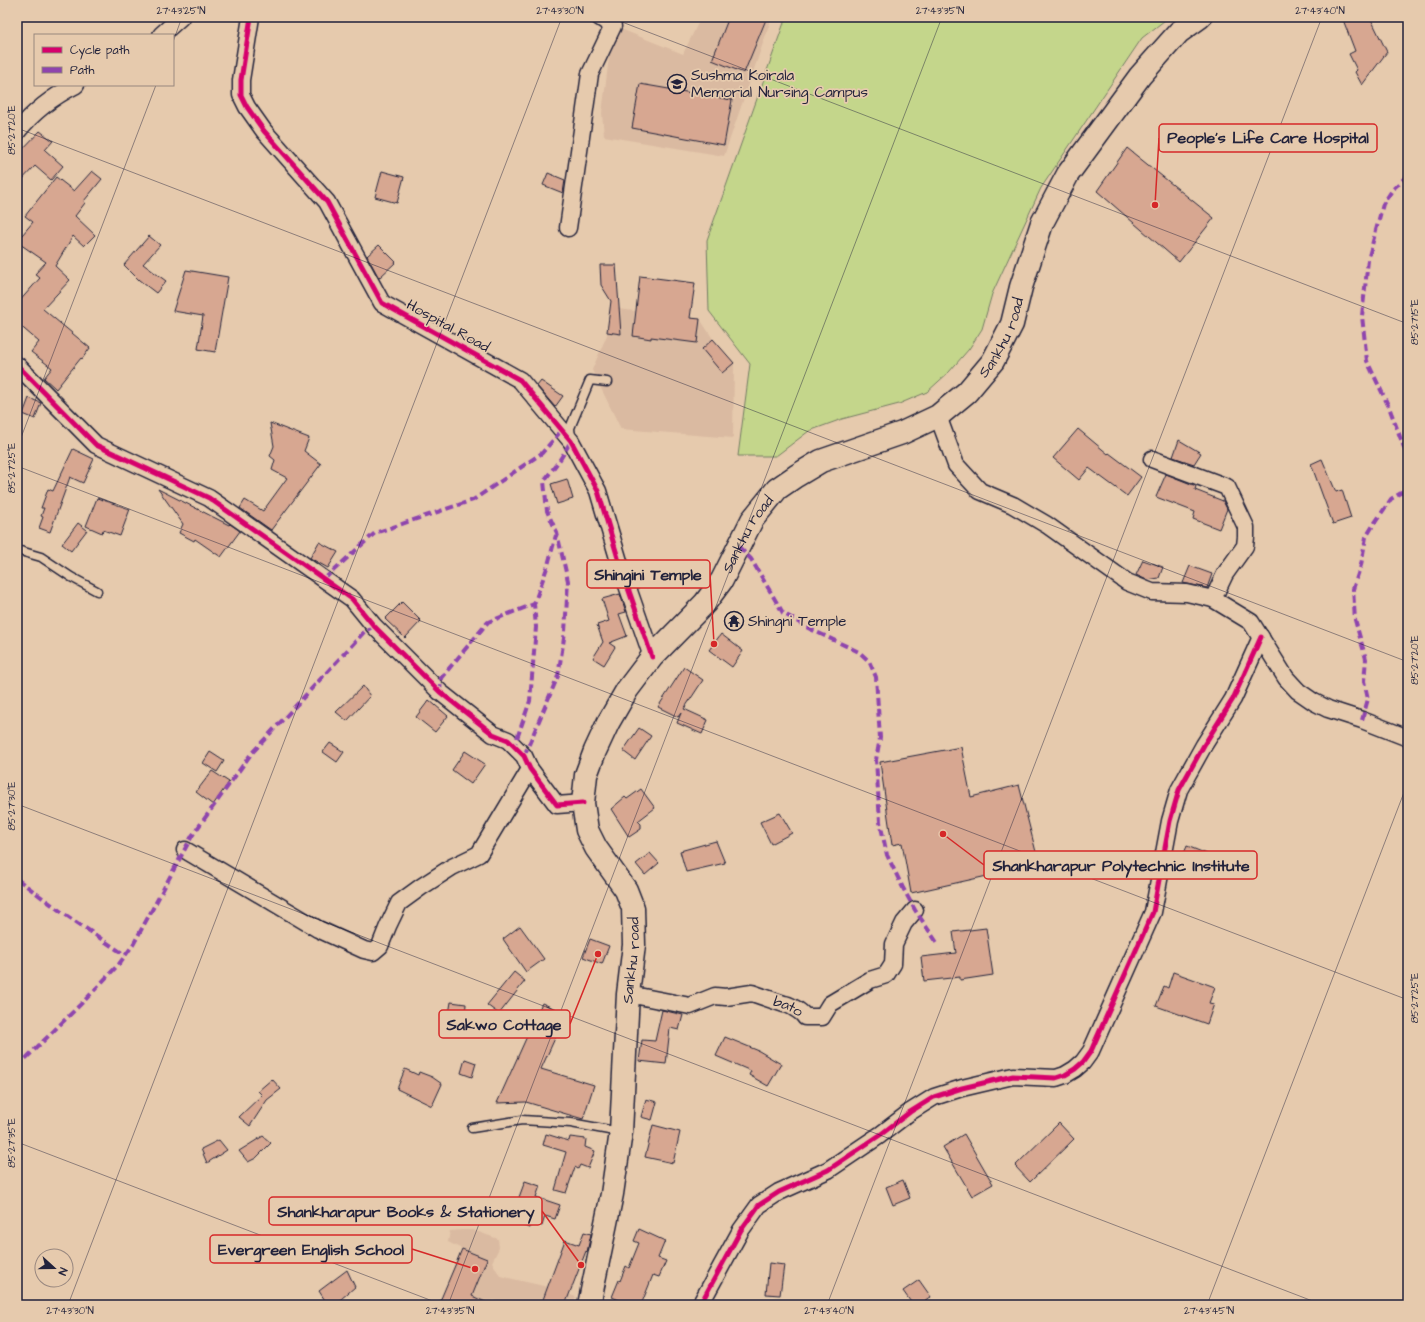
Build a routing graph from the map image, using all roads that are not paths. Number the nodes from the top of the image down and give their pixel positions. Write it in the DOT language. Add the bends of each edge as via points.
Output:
graph roads {
  1 [pos="181,17"];
  2 [pos="251,17"];
  3 [pos="599,17"];
  4 [pos="1200,17"];
  5 [pos="162,34"];
  6 [pos="74,86"];
  7 [pos="17,132"];
  8 [pos="568,228"];
  9 [pos="17,365"];
  10 [pos="607,382"];
  11 [pos="938,416"];
  12 [pos="571,441"];
  13 [pos="1152,459"];
  14 [pos="17,550"];
  15 [pos="97,591"];
  16 [pos="1214,599"];
  17 [pos="1261,637"];
  18 [pos="652,657"];
  19 [pos="1408,738"];
  20 [pos="530,769"];
  21 [pos="583,803"];
  22 [pos="185,850"];
  23 [pos="915,910"];
  24 [pos="628,994"];
  25 [pos="472,1128"];
  26 [pos="620,1132"];
  27 [pos="589,1305"];
  28 [pos="700,1305"];
  1 -- 5 [label="street"];
  2 -- 12 [label="street, Hospital Road" via="241,95 264,131 327,202 382,304 520,380"];
  3 -- 8 [label="street" via="613,26 590,74"];
  4 -- 11 [label="main road, Sankhu road" via="1179,32 1140,76 1068,174 1042,223 1012,324 994,361 967,392"];
  6 -- 7 [label="street" via="48,102"];
  9 -- 20 [label="street" via="96,445 209,498 352,599 374,626 440,692 492,734 508,740 524,756"];
  10 -- 12 [label="lane" via="590,380 570,428"];
  11 -- 16 [label="street" via="956,465 980,492 1013,505 1047,525 1127,582 1152,592 1187,593"];
  11 -- 18 [label="main road, Sankhu road" via="902,434 821,461 778,489 752,520 722,580 705,603"];
  12 -- 18 [label="street, Hospital Road" via="598,490 621,568"];
  13 -- 16 [label="street" via="1227,487 1246,527 1245,546 1225,574"];
  14 -- 15 [label="lane" via="41,558"];
  16 -- 17 [label="street" via="1252,622"];
  17 -- 19 [label="street" via="1286,678 1298,691 1314,702"];
  17 -- 28 [label="street" via="1233,699 1179,790 1170,821 1153,912 1091,1051 1083,1062 1066,1075 1056,1078 1013,1076 934,1097 828,1170 759,1204 741,1230"];
  18 -- 21 [label="main road, Sankhu road" via="627,690 608,723 586,775"];
  20 -- 21 [label="street" via="557,806"];
  20 -- 22 [label="street" via="479,854 446,871 399,903 380,946 373,952 318,929"];
  21 -- 24 [label="main road, Sankhu road" via="587,830 596,848 626,890 633,908 634,945"];
  23 -- 24 [label="street, bato" via="904,923 894,944 893,964 886,975 870,980 830,1004 822,1017 806,1017 788,1004 752,993 715,996 690,1006"];
  24 -- 26 [label="main road, Sankhu road"];
  25 -- 26 [label="lane" via="522,1120 571,1123"];
  26 -- 27 [label="main road, Sankhu road" via="612,1194"];
}
